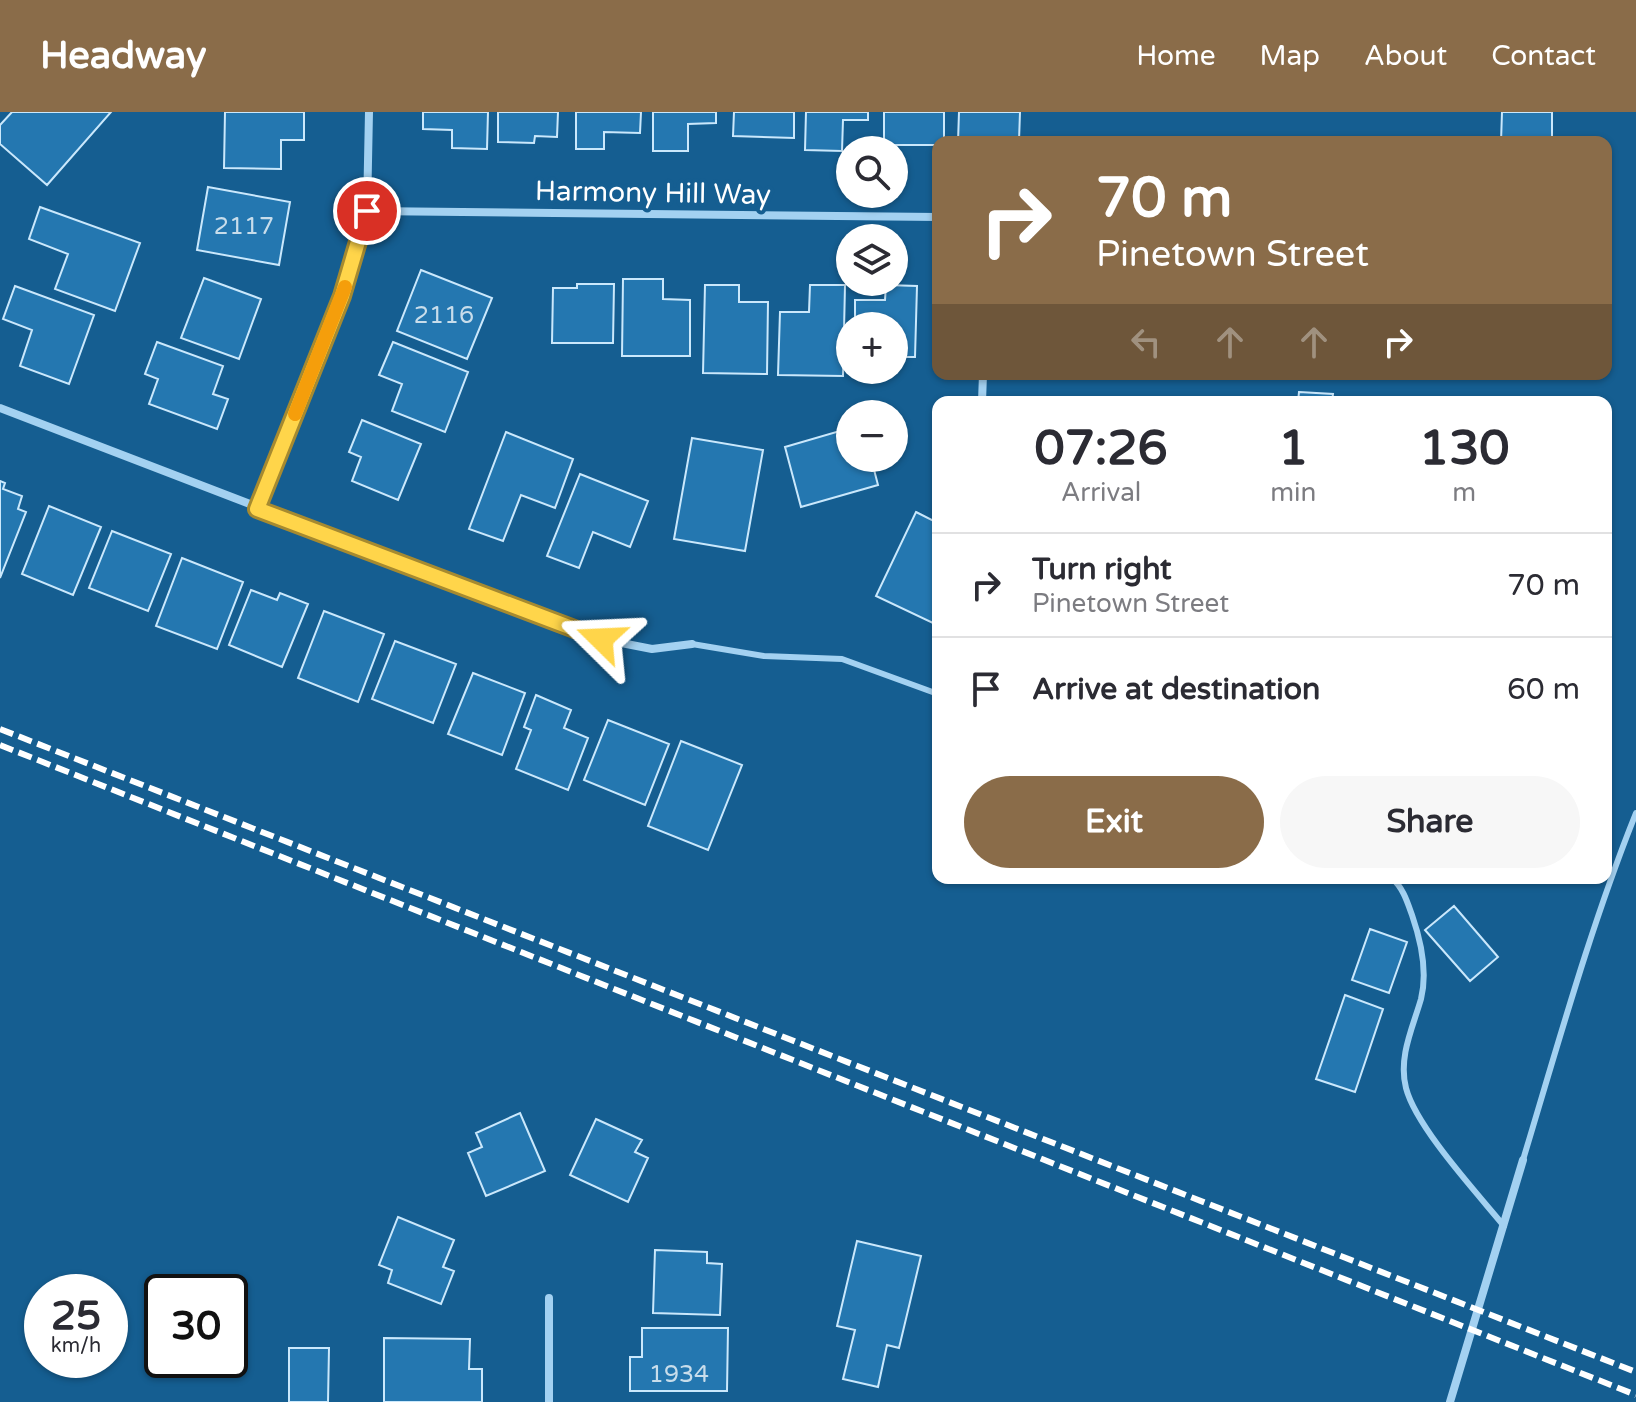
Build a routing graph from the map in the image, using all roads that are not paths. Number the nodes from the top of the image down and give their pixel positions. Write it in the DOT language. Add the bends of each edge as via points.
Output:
graph roads {
  1 [pos="369,112"];
  2 [pos="367,211"];
  3 [pos="932,217"];
  4 [pos="0,408"];
  5 [pos="257,509"];
  6 [pos="692,644"];
  7 [pos="932,692"];
  8 [pos="1636,813"];
  9 [pos="1612,878"];
  10 [pos="1399,884"];
  11 [pos="1610,884"];
  12 [pos="1523,1160"];
  13 [pos="1504,1226"];
  14 [pos="549,1298"];
  15 [pos="549,1402"];
  16 [pos="1450,1402"];
  1 -- 2 [label="street"];
  2 -- 3 [label="street, Harmony Hill Way"];
  2 -- 5 [label="street" via="342,296"];
  4 -- 5 [label="street"];
  5 -- 6 [label="street" via="601,639 652,649"];
  6 -- 7 [label="lane" via="764,656 842,659"];
  8 -- 9 [label="lane"];
  10 -- 13 [label="lane" via="1414,920 1424,970 1406,1046 1405,1086 1453,1164"];
  11 -- 12 [label="lane"];
  12 -- 13 [label="street"];
  13 -- 16 [label="street"];
  14 -- 15 [label="street"];
}
